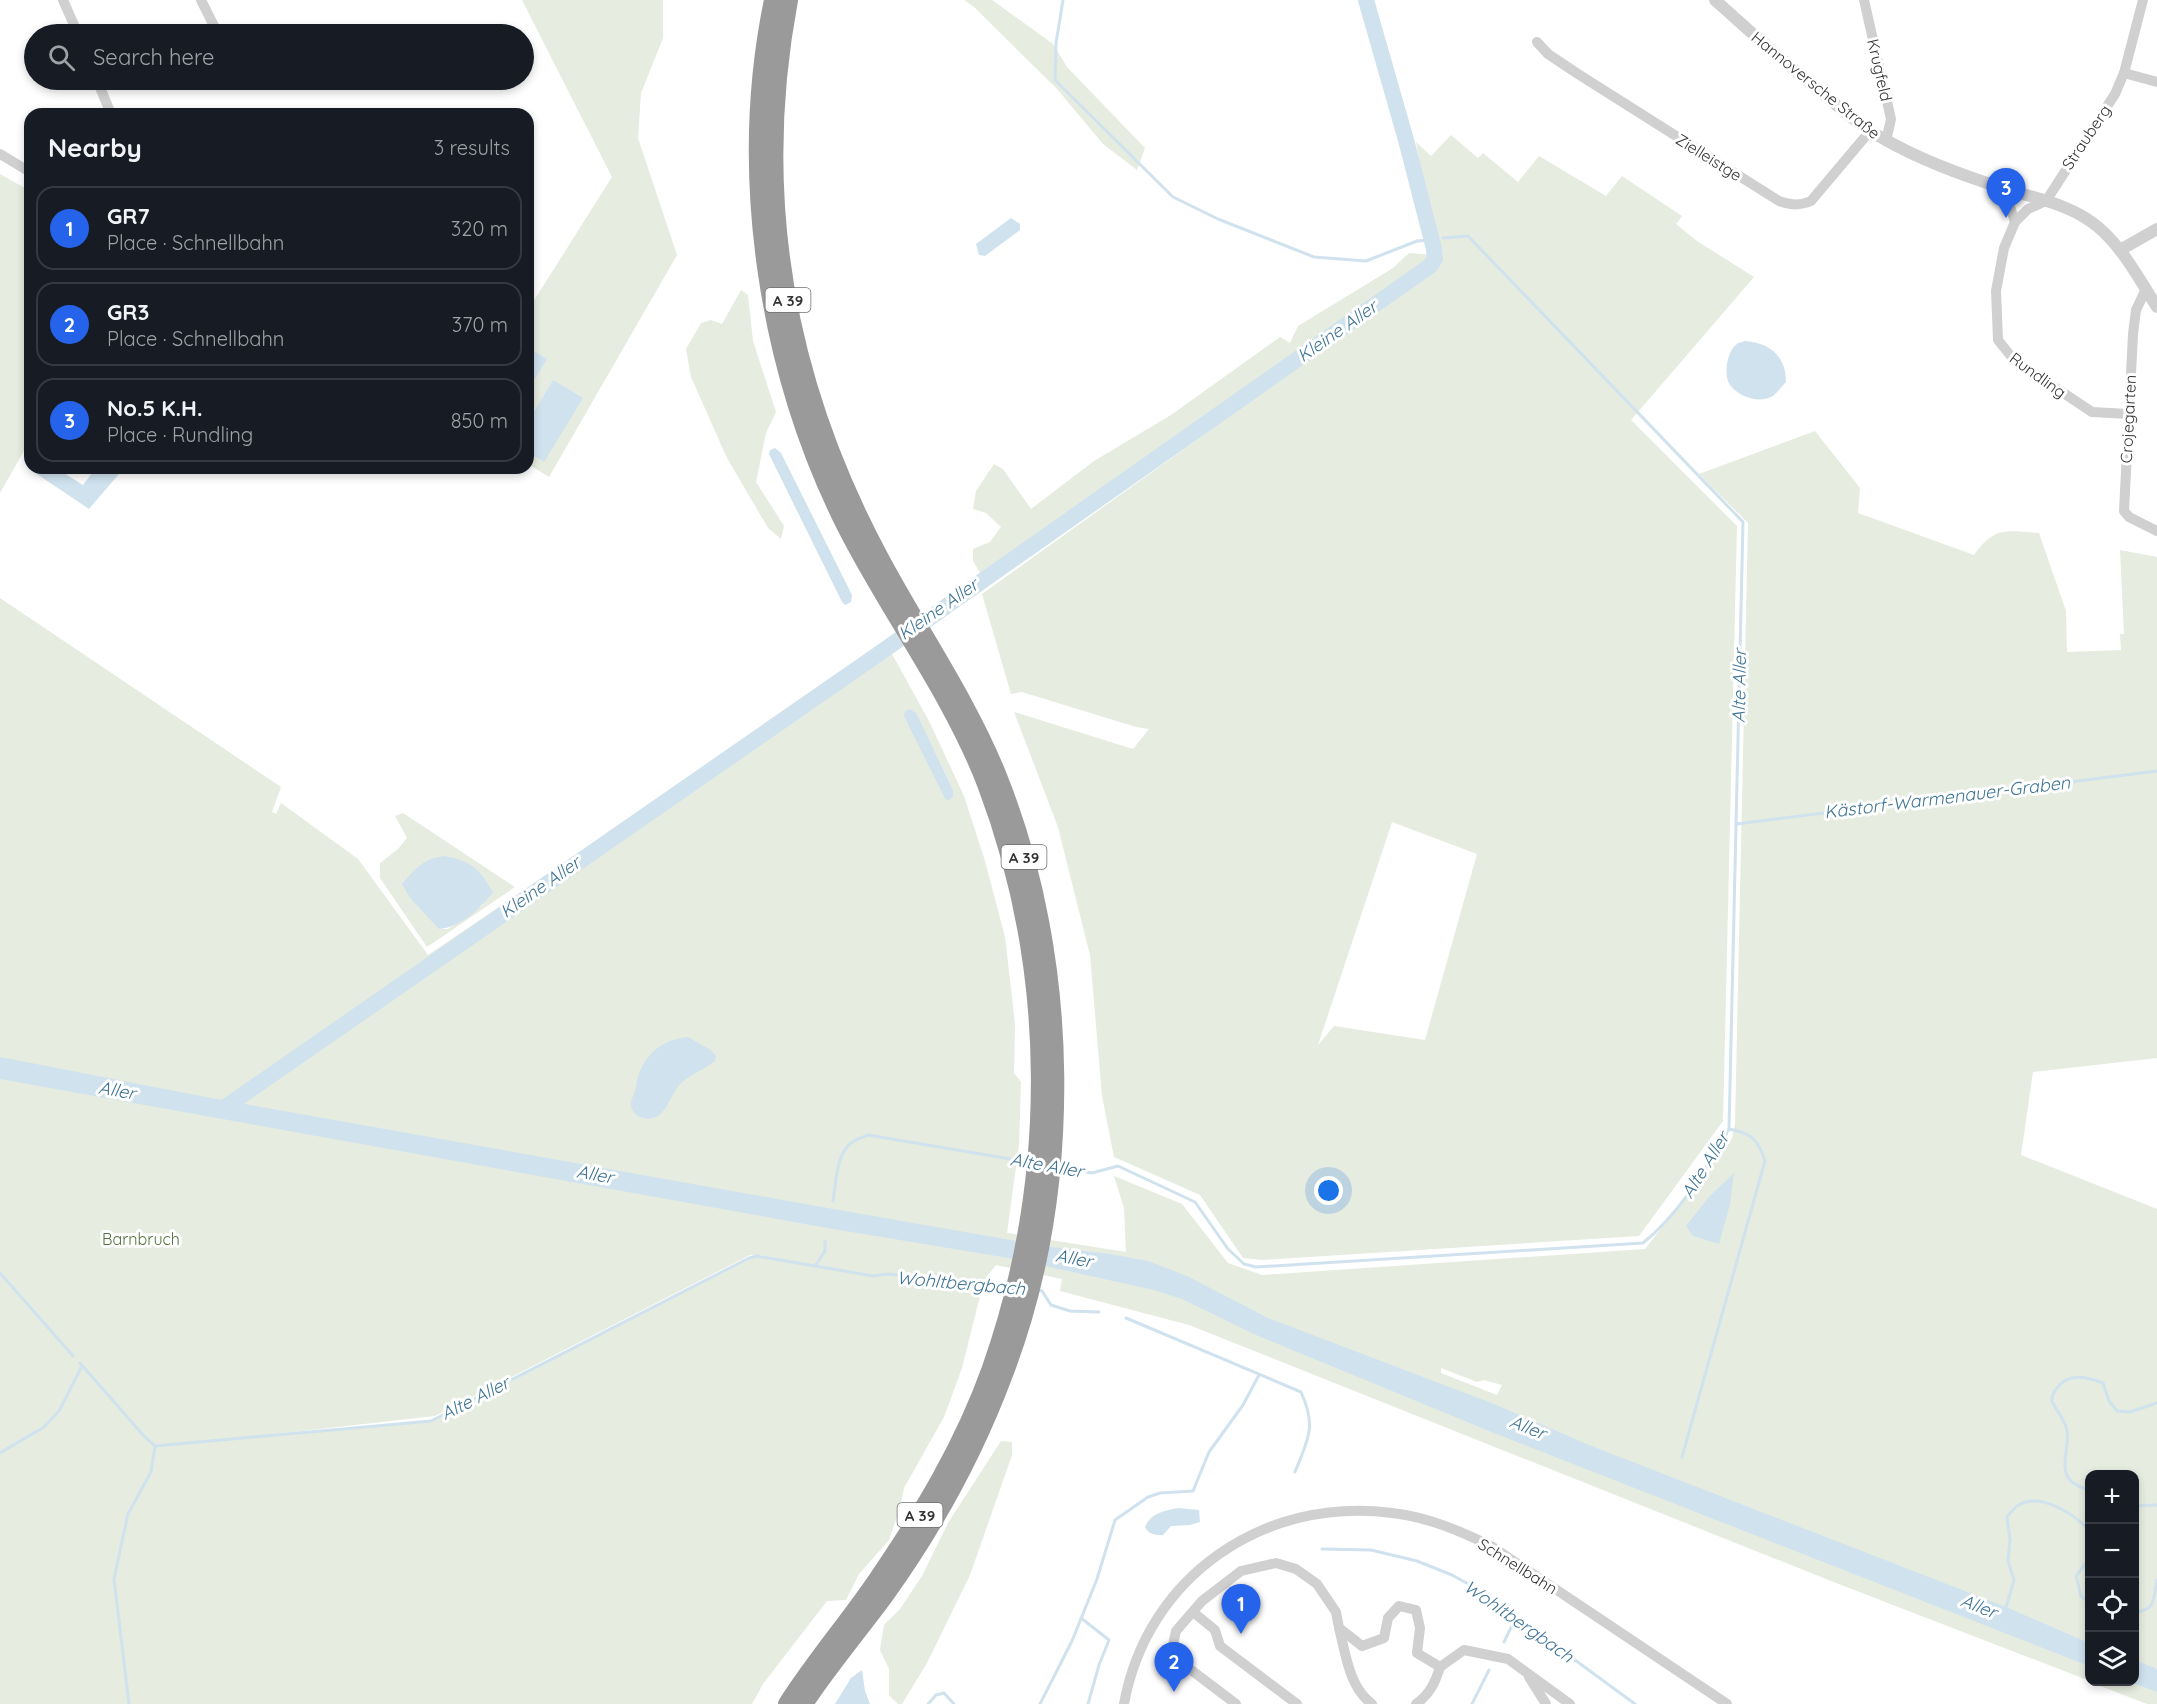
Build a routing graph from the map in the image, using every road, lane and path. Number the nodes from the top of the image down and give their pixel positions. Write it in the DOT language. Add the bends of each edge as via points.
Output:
graph roads {
  1 [pos="63,0"];
  2 [pos="201,0"];
  3 [pos="772,0"];
  4 [pos="789,0"];
  5 [pos="1716,0"];
  6 [pos="1864,0"];
  7 [pos="2143,0"];
  8 [pos="74,24"];
  9 [pos="214,24"];
  10 [pos="1538,42"];
  11 [pos="2124,73"];
  12 [pos="2157,82"];
  13 [pos="101,90"];
  14 [pos="109,108"];
  15 [pos="1870,131"];
  16 [pos="1886,141"];
  17 [pos="0,154"];
  18 [pos="24,168"];
  19 [pos="2004,188"];
  20 [pos="2046,201"];
  21 [pos="2015,222"];
  22 [pos="2157,229"];
  23 [pos="2121,250"];
  24 [pos="2146,289"];
  25 [pos="2157,307"];
  26 [pos="2128,414"];
  27 [pos="2157,531"];
  28 [pos="887,586"];
  29 [pos="1018,1305"];
  30 [pos="1193,1612"];
  31 [pos="1339,1629"];
  32 [pos="1362,1646"];
  33 [pos="1347,1661"];
  34 [pos="1440,1667"];
  35 [pos="1525,1671"];
  36 [pos="787,1704"];
  37 [pos="804,1704"];
  38 [pos="1124,1704"];
  39 [pos="1236,1704"];
  40 [pos="1297,1704"];
  41 [pos="1372,1704"];
  42 [pos="1416,1704"];
  43 [pos="1546,1704"];
  44 [pos="1570,1704"];
  45 [pos="1727,1704"];
  1 -- 8 [label="street"];
  2 -- 9 [label="street"];
  3 -- 28 [label="highway, A 39" via="761,80 759,174 772,301 796,398 824,480 846,527"];
  4 -- 28 [label="highway, A 39" via="773,136 775,202 788,299 794,334 825,438"];
  5 -- 15 [label="street, Hannoversche Straße"];
  6 -- 16 [label="street, Krugfeld" via="1891,119"];
  7 -- 11 [label="street, Strauberg"];
  10 -- 15 [label="street, Zielleistge" via="1548,54 1578,74 1790,205 1811,201"];
  11 -- 12 [label="street"];
  11 -- 20 [label="street, Strauberg" via="2115,94"];
  13 -- 14 [label="street"];
  15 -- 16 [label="street, Hannoversche Straße"];
  16 -- 19 [label="street, Hannoversche Straße"];
  17 -- 18 [label="street"];
  19 -- 20 [label="street, Hannoversche Straße"];
  19 -- 21 [label="street"];
  20 -- 21 [label="street" via="2028,209"];
  20 -- 23 [label="street, Hannoversche Straße" via="2084,216"];
  21 -- 26 [label="street, Rundling" via="2004,248 1996,291 1996,328 2001,346 2022,366 2092,412"];
  22 -- 23 [label="street"];
  23 -- 24 [label="street, Hannoversche Straße"];
  24 -- 25 [label="street, Hannoversche Straße"];
  24 -- 26 [label="street, Crojegarten" via="2136,310"];
  26 -- 27 [label="street, Crojegarten" via="2124,511 2129,518"];
  28 -- 29 [label="highway, A 39" via="935,669 985,783 1006,843 1028,931 1048,1063"];
  29 -- 36 [label="highway, A 39" via="965,1432 931,1497"];
  29 -- 37 [label="highway, A 39" via="1005,1374 946,1501 888,1590"];
  30 -- 31 [label="street" via="1241,1571 1276,1563 1296,1569 1317,1584 1336,1612"];
  30 -- 39 [label="street" via="1176,1631 1174,1657"];
  30 -- 40 [label="street" via="1215,1630 1220,1646"];
  31 -- 32 [label="street"];
  31 -- 33 [label="street"];
  32 -- 33 [label="street"];
  32 -- 34 [label="street" via="1384,1638 1388,1618 1399,1606 1416,1610 1420,1628 1417,1653"];
  33 -- 41 [label="street" via="1361,1695"];
  34 -- 35 [label="street" via="1464,1650 1508,1659"];
  34 -- 42 [label="street" via="1434,1684"];
  35 -- 43 [label="street"];
  35 -- 44 [label="street"];
  38 -- 45 [label="street, Schnellbahn" via="1146,1637 1185,1584 1218,1555 1270,1526 1306,1515 1356,1510 1428,1520 1491,1546"];
}
